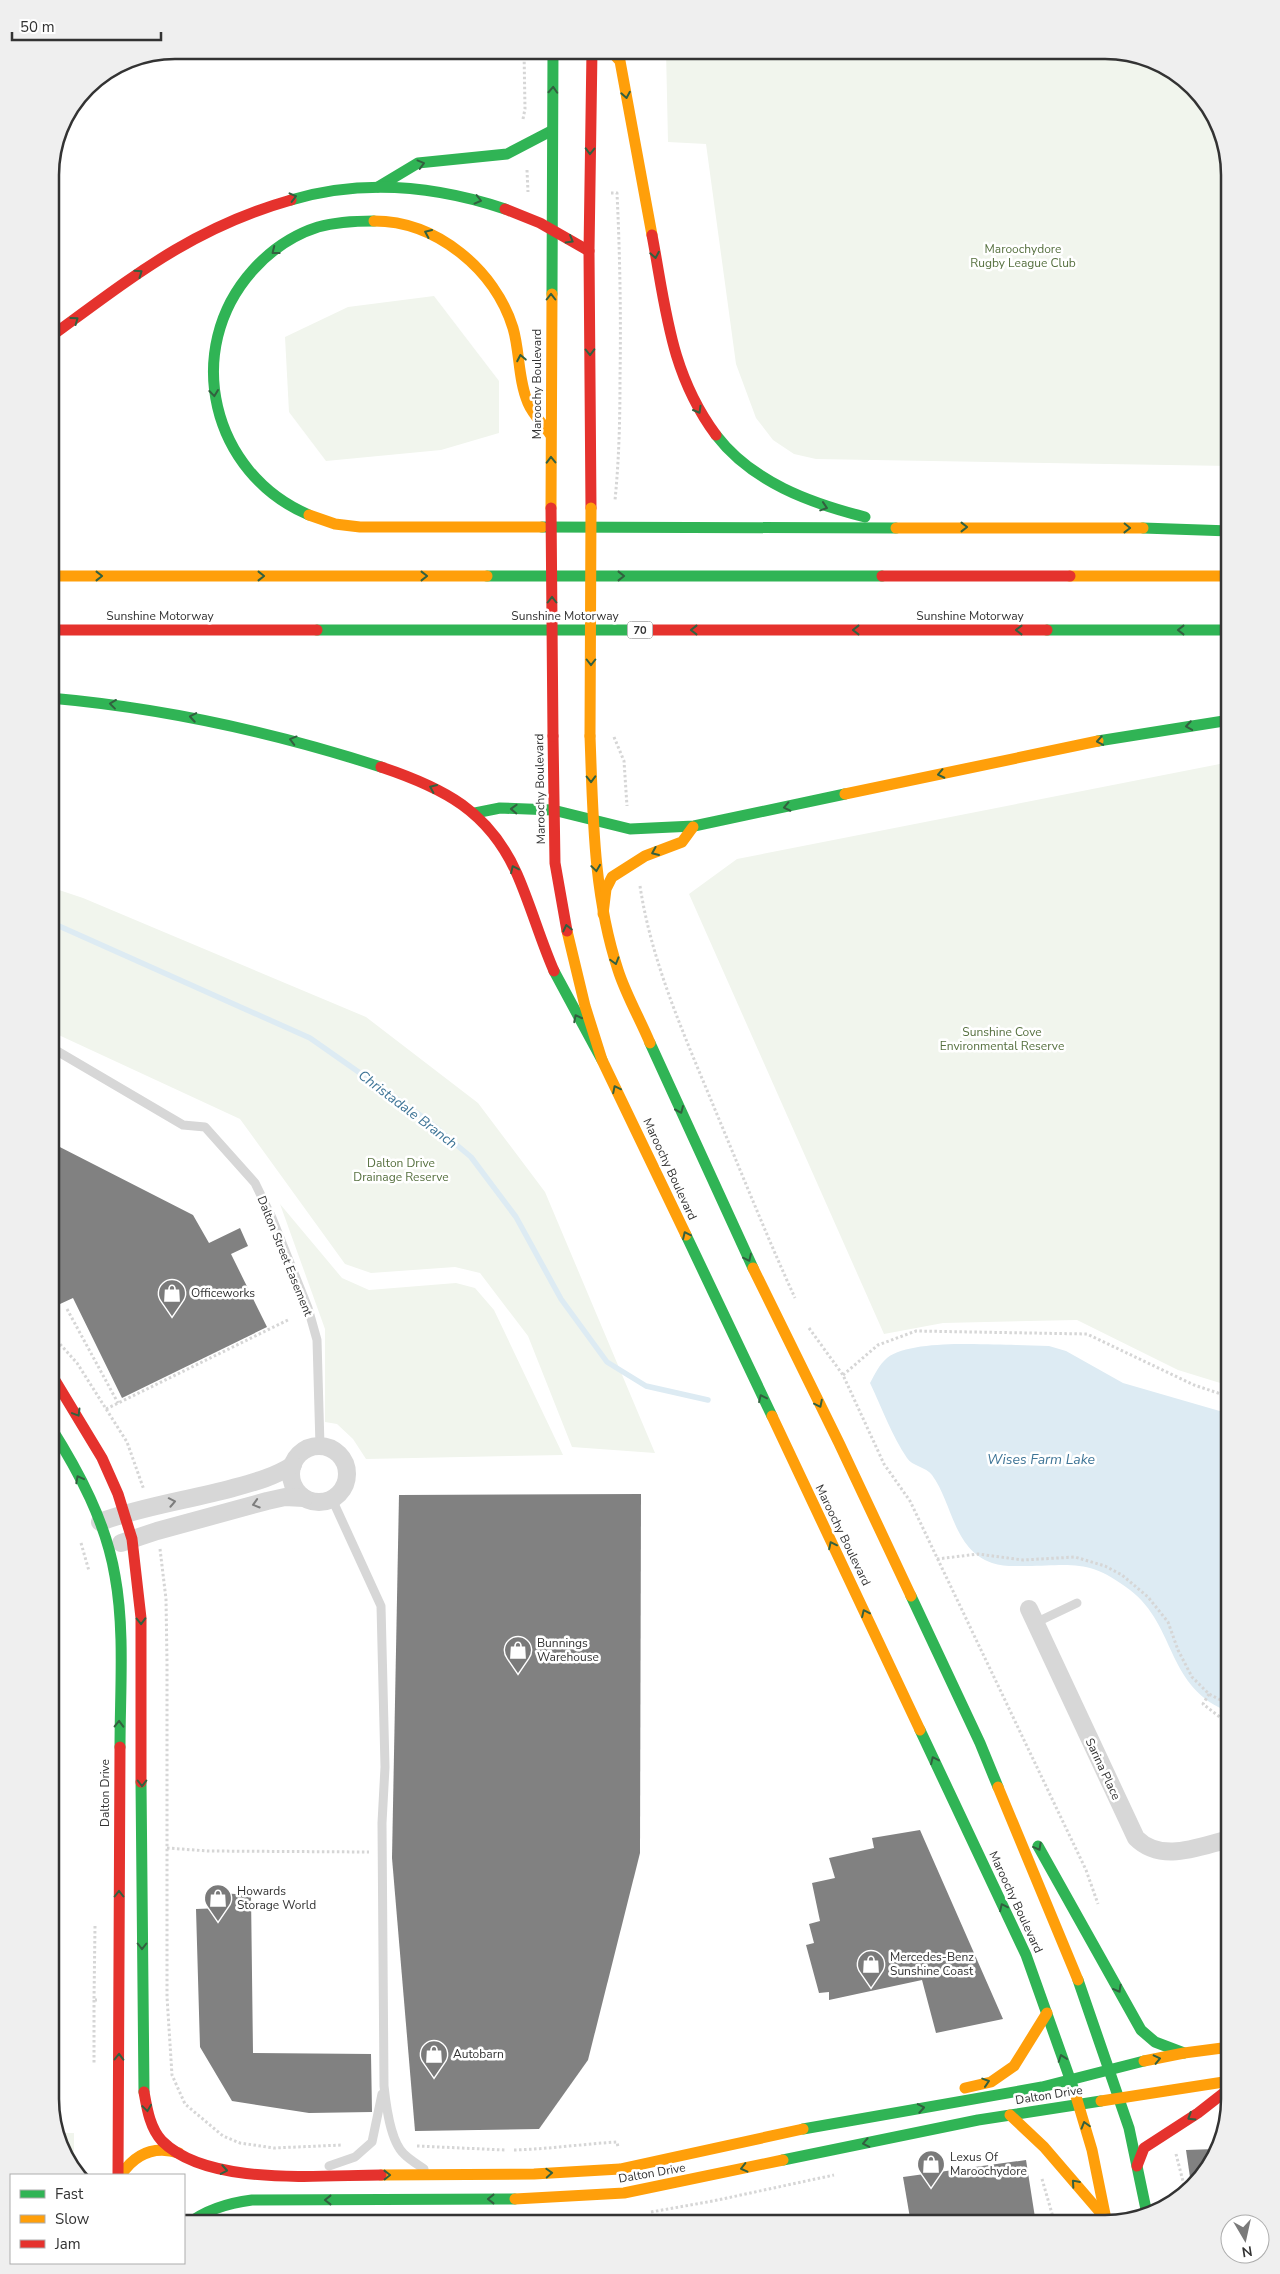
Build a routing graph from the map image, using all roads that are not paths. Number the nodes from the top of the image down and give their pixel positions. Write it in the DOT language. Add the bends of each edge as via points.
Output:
graph roads {
  1 [pos="553,59"];
  2 [pos="592,59"];
  3 [pos="618,59"];
  4 [pos="552,130"];
  5 [pos="378,187"];
  6 [pos="551,229"];
  7 [pos="589,251"];
  8 [pos="59,331"];
  9 [pos="550,434"];
  10 [pos="916,528"];
  11 [pos="1221,531"];
  12 [pos="59,576"];
  13 [pos="1221,576"];
  14 [pos="59,630"];
  15 [pos="1221,630"];
  16 [pos="59,699"];
  17 [pos="1221,721"];
  18 [pos="553,810"];
  19 [pos="475,813"];
  20 [pos="592,821"];
  21 [pos="694,826"];
  22 [pos="603,914"];
  23 [pos="59,1052"];
  24 [pos="602,1060"];
  25 [pos="59,1386"];
  26 [pos="320,1438"];
  27 [pos="59,1443"];
  28 [pos="293,1464"];
  29 [pos="304,1498"];
  30 [pos="332,1499"];
  31 [pos="125,1513"];
  32 [pos="100,1522"];
  33 [pos="132,1539"];
  34 [pos="108,1547"];
  35 [pos="1077,1602"];
  36 [pos="1032,1616"];
  37 [pos="980,1743"];
  38 [pos="1221,1841"];
  39 [pos="1047,2013"];
  40 [pos="1221,2048"];
  41 [pos="1184,2053"];
  42 [pos="1109,2069"];
  43 [pos="1070,2080"];
  44 [pos="1221,2082"];
  45 [pos="384,2086"];
  46 [pos="1221,2095"];
  47 [pos="1119,2098"];
  48 [pos="1079,2104"];
  49 [pos="1010,2115"];
  50 [pos="820,2125"];
  51 [pos="180,2153"];
  52 [pos="1137,2166"];
  53 [pos="120,2174"];
  54 [pos="121,2174"];
  55 [pos="431,2174"];
  56 [pos="296,2176"];
  57 [pos="1146,2207"];
  58 [pos="201,2215"];
  59 [pos="1101,2215"];
  60 [pos="1106,2215"];
  4 -- 1 [label="main road, Maroochy Boulevard, one-way"];
  2 -- 7 [label="main road, Maroochy Boulevard, one-way"];
  3 -- 10 [label="main road, one-way" via="674,352 680,374 701,416 750,469 790,494 836,510"];
  5 -- 4 [label="main road, one-way" via="418,163 507,154"];
  4 -- 6 [label="main road, Maroochy Boulevard"];
  5 -- 6 [label="main road, one-way" via="458,195 524,215"];
  8 -- 5 [label="main road, one-way" via="175,248 231,219 302,195"];
  6 -- 7 [label="main road, one-way"];
  9 -- 6 [label="main road, Maroochy Boulevard, one-way"];
  7 -- 20 [label="main road, Maroochy Boulevard, one-way, bridge"];
  9 -- 10 [label="main road, one-way" via="528,404 516,338 497,293 468,258 417,228 396,222 353,221 313,229 293,238 246,276 218,330 214,391 223,429 231,446 241,463 268,491 293,508 321,520 339,525 387,527"];
  18 -- 9 [label="main road, Maroochy Boulevard, one-way, bridge"];
  10 -- 11 [label="main road, one-way" via="1059,526"];
  12 -- 13 [label="main road, one-way"];
  15 -- 14 [label="main road, Sunshine Motorway / 70, one-way"];
  19 -- 16 [label="main road, one-way" via="460,801 435,789 389,769 340,754 225,723 119,705"];
  17 -- 21 [label="main road, one-way" via="1063,747"];
  18 -- 19 [label="main road, one-way" via="500,808"];
  18 -- 20 [label="main road"];
  24 -- 18 [label="main road, Maroochy Boulevard, one-way" via="585,1006 566,922 555,863"];
  24 -- 19 [label="main road, one-way" via="578,1020 507,854"];
  20 -- 21 [label="main road" via="630,829"];
  20 -- 22 [label="main road, Maroochy Boulevard, one-way"];
  21 -- 22 [label="main road, one-way" via="682,842 645,856 612,878 606,889"];
  22 -- 37 [label="main road, Maroochy Boulevard, one-way" via="618,971 726,1212"];
  23 -- 26 [label="lane, Dalton Street Easement" via="183,1125 206,1127 255,1183 291,1266 317,1340"];
  39 -- 24 [label="main road, Maroochy Boulevard, one-way" via="1022,1946"];
  25 -- 31 [label="main road, Dalton Drive, one-way" via="77,1413"];
  26 -- 28 [label="street"];
  26 -- 30 [label="street" via="346,1466 346,1483"];
  32 -- 27 [label="main road, Dalton Drive, one-way"];
  28 -- 29 [label="street" via="291,1478"];
  31 -- 28 [label="street, one-way" via="261,1480"];
  29 -- 30 [label="street" via="318,1502"];
  29 -- 33 [label="street, one-way" via="285,1497 267,1501"];
  30 -- 45 [label="lane" via="381,1606 385,1767 382,1823"];
  31 -- 32 [label="street"];
  31 -- 33 [label="main road, Dalton Drive"];
  32 -- 34 [label="main road, Dalton Drive"];
  33 -- 34 [label="street"];
  33 -- 51 [label="main road, Dalton Drive, one-way" via="142,1618 144,2090 148,2117 155,2132"];
  53 -- 34 [label="main road, Dalton Drive, one-way" via="120,1682 118,1603"];
  35 -- 36 [label="lane"];
  36 -- 38 [label="street, Sarina Place" via="1136,1838 1149,1848 1165,1853"];
  37 -- 41 [label="main road, one-way" via="1141,2030 1155,2042"];
  37 -- 42 [label="main road, Maroochy Boulevard" via="1080,1984"];
  43 -- 39 [label="main road, Maroochy Boulevard, one-way"];
  50 -- 39 [label="main road, one-way" via="893,2103 991,2082 1014,2066"];
  40 -- 41 [label="main road, Dalton Drive"];
  42 -- 41 [label="main road, Dalton Drive, one-way"];
  42 -- 43 [label="main road, Dalton Drive"];
  42 -- 47 [label="main road, Maroochy Boulevard"];
  43 -- 48 [label="main road, Maroochy Boulevard"];
  50 -- 43 [label="main road, Dalton Drive, one-way"];
  44 -- 47 [label="main road, Dalton Drive"];
  45 -- 55 [label="lane" via="386,2107 396,2140 403,2153"];
  45 -- 56 [label="lane" via="372,2142 355,2157"];
  46 -- 52 [label="main road, one-way" via="1144,2148"];
  47 -- 48 [label="main road, Dalton Drive"];
  47 -- 52 [label="main road, Maroochy Boulevard"];
  48 -- 49 [label="main road, Dalton Drive"];
  60 -- 48 [label="main road, Maroochy Boulevard, one-way"];
  49 -- 58 [label="main road, Dalton Drive, one-way" via="624,2192 533,2199 252,2200 238,2201"];
  59 -- 49 [label="main road, one-way" via="1044,2147"];
  55 -- 50 [label="main road, Dalton Drive, one-way" via="534,2174 620,2169"];
  51 -- 54 [label="main road, Dalton Drive" via="164,2148 147,2151"];
  51 -- 56 [label="main road, Dalton Drive, one-way" via="199,2164 225,2171"];
  52 -- 57 [label="main road, Maroochy Boulevard"];
  56 -- 55 [label="main road, Dalton Drive, one-way"];
}
